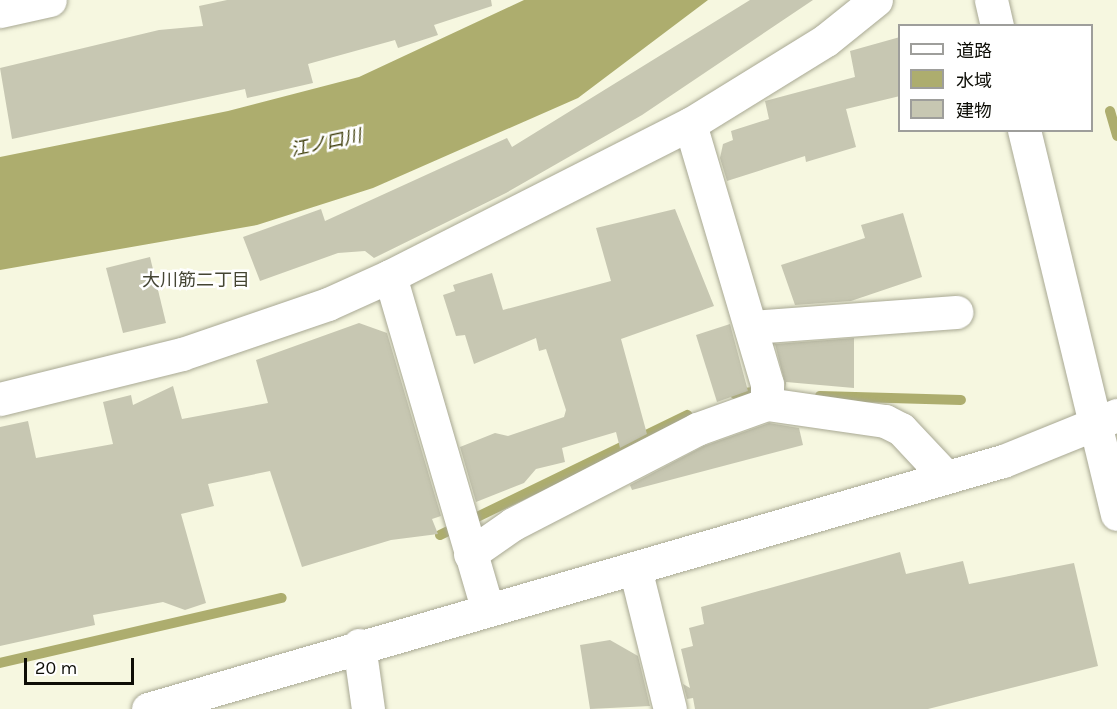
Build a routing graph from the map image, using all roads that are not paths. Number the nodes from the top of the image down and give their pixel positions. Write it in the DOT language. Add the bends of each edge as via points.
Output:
graph roads {
  1 [pos="50,0"];
  2 [pos="876,0"];
  3 [pos="991,0"];
  4 [pos="0,10"];
  5 [pos="997,24"];
  6 [pos="690,124"];
  7 [pos="1025,132"];
  8 [pos="390,276"];
  9 [pos="956,312"];
  10 [pos="751,327"];
  11 [pos="767,394"];
  12 [pos="0,399"];
  13 [pos="1106,420"];
  14 [pos="946,477"];
  15 [pos="1117,514"];
  16 [pos="466,538"];
  17 [pos="635,568"];
  18 [pos="487,608"];
  19 [pos="359,645"];
  20 [pos="148,709"];
  21 [pos="368,709"];
  22 [pos="670,709"];
  1 -- 4 [label="street"];
  2 -- 6 [label="street" via="826,40"];
  3 -- 5 [label="street"];
  6 -- 8 [label="street"];
  6 -- 10 [label="street"];
  7 -- 13 [label="street"];
  8 -- 12 [label="street" via="328,304 182,354"];
  8 -- 16 [label="street"];
  9 -- 10 [label="street"];
  10 -- 11 [label="street"];
  11 -- 14 [label="street" via="885,421 901,429"];
  11 -- 16 [label="street" via="513,524"];
  13 -- 14 [label="street"];
  13 -- 15 [label="street"];
  14 -- 17 [label="street"];
  16 -- 18 [label="street"];
  17 -- 18 [label="street"];
  17 -- 22 [label="street"];
  18 -- 19 [label="street"];
  19 -- 20 [label="street"];
  19 -- 21 [label="street"];
}
